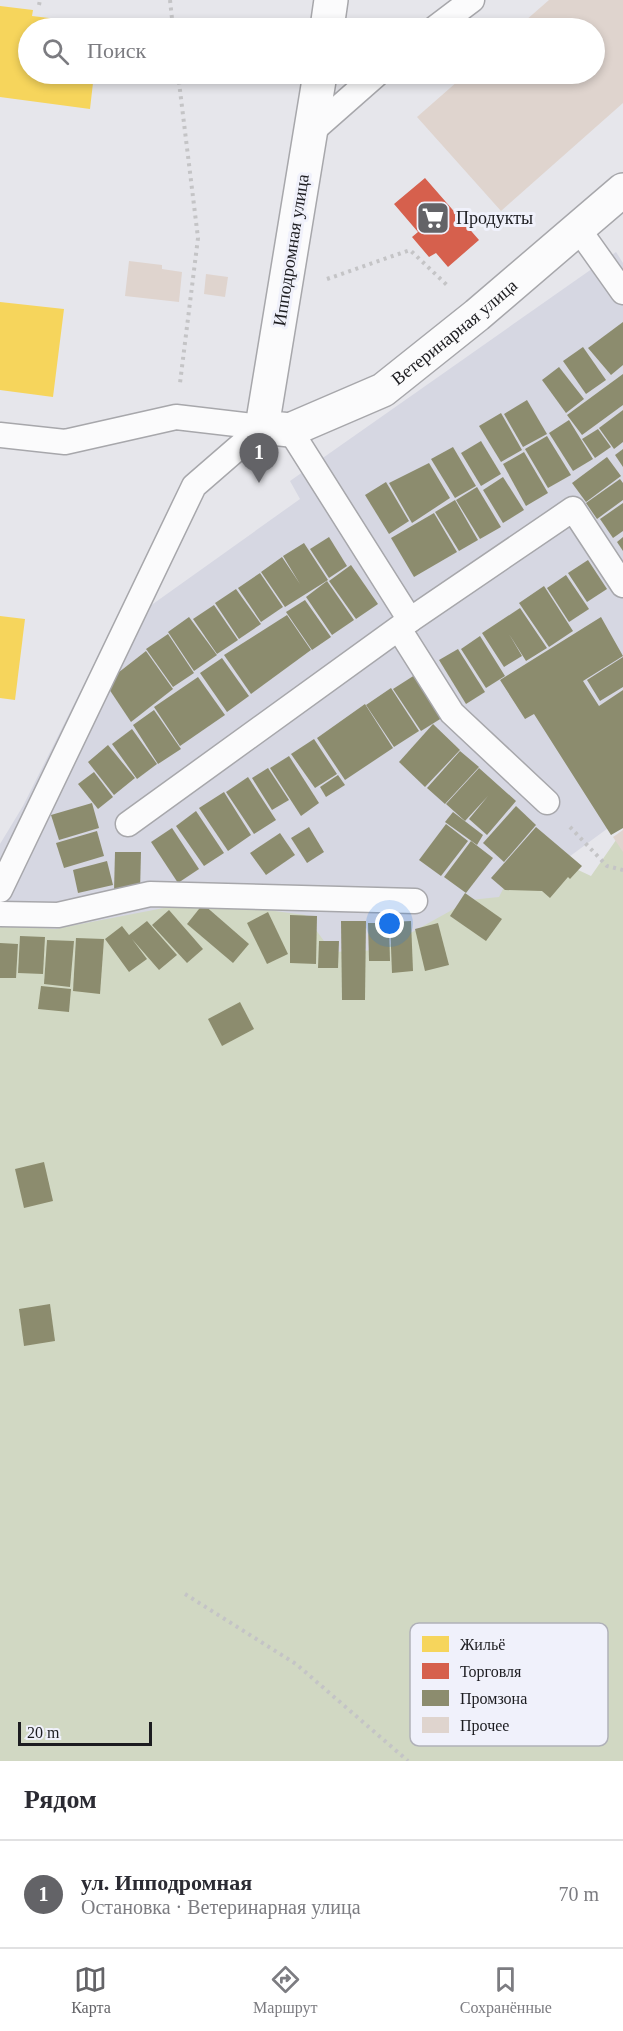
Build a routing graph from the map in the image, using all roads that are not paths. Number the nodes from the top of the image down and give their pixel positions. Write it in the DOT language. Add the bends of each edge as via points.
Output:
graph roads {
  1 [pos="331,0"];
  2 [pos="472,0"];
  3 [pos="328,18"];
  4 [pos="448,18"];
  5 [pos="318,84"];
  6 [pos="366,84"];
  7 [pos="310,133"];
  8 [pos="623,190"];
  9 [pos="579,230"];
  10 [pos="623,292"];
  11 [pos="276,429"];
  12 [pos="0,435"];
  13 [pos="623,585"];
  14 [pos="405,625"];
  15 [pos="547,802"];
  16 [pos="128,824"];
  17 [pos="0,890"];
  18 [pos="415,901"];
  19 [pos="0,914"];
  1 -- 3 [label="street"];
  2 -- 4 [label="lane"];
  5 -- 7 [label="street, Ипподромная улица"];
  6 -- 7 [label="lane"];
  7 -- 11 [label="street, Ипподромная улица" via="284,294"];
  8 -- 9 [label="street, Ветеринарная улица"];
  9 -- 10 [label="lane"];
  9 -- 11 [label="street, Ветеринарная улица" via="383,390"];
  11 -- 12 [label="lane" via="176,417 65,442"];
  11 -- 14 [label="lane"];
  11 -- 17 [label="lane" via="194,486"];
  13 -- 14 [label="lane" via="573,509"];
  14 -- 15 [label="lane" via="452,713"];
  14 -- 16 [label="lane"];
  18 -- 19 [label="lane" via="150,894 58,915"];
}
